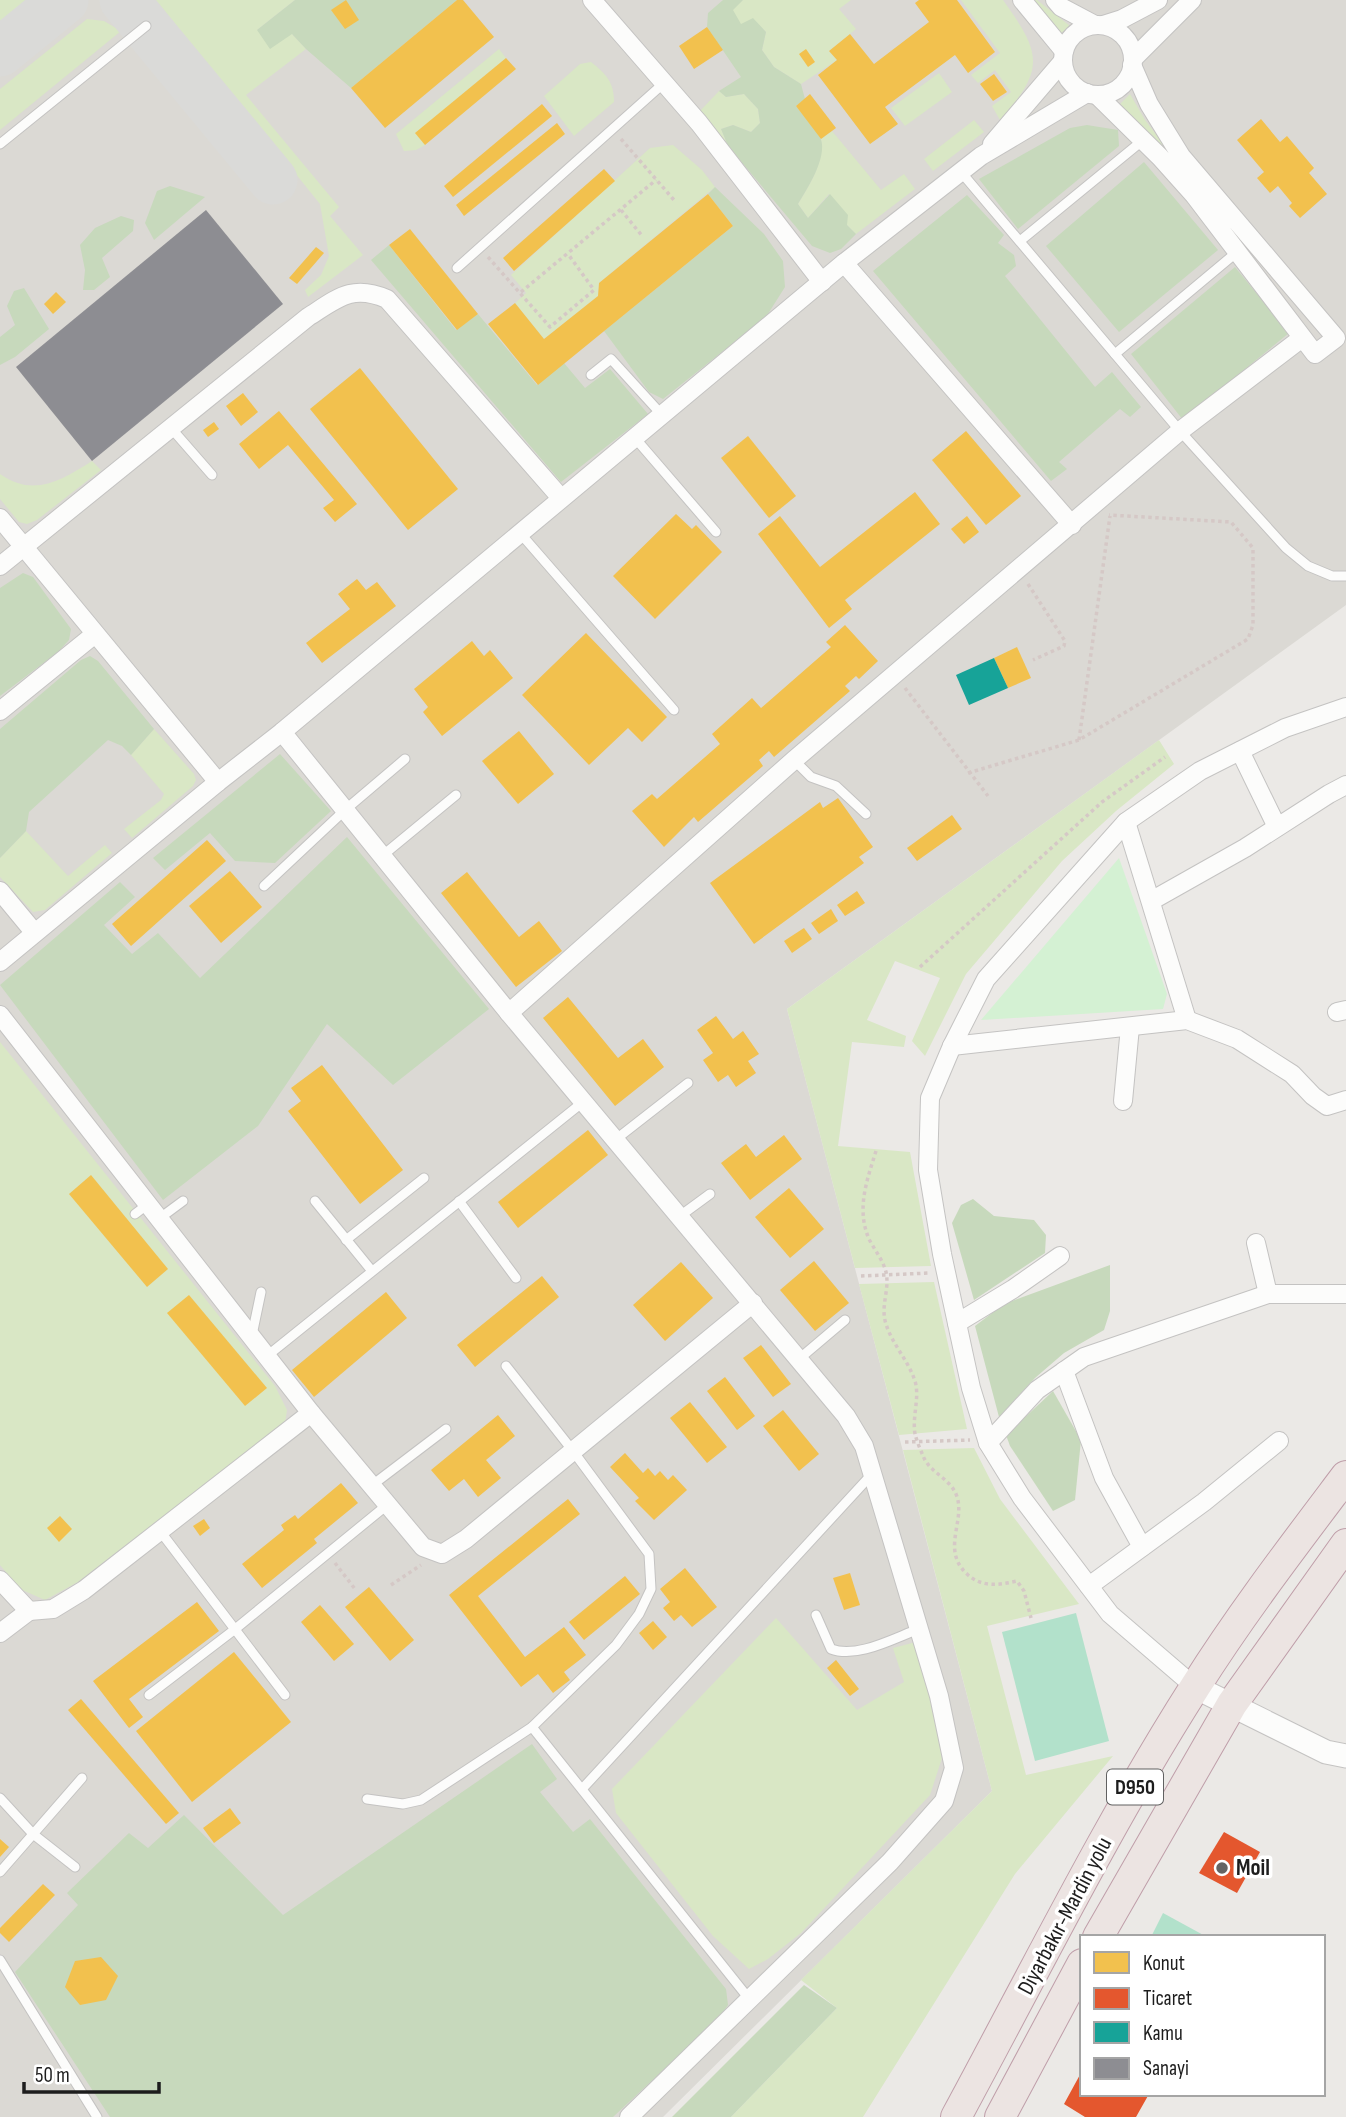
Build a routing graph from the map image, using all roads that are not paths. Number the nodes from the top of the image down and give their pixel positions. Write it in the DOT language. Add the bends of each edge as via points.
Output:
graph roads {
  1 [pos="592,0"];
  2 [pos="1022,0"];
  3 [pos="1055,0"];
  4 [pos="1158,0"];
  5 [pos="1192,0"];
  6 [pos="1099,25"];
  7 [pos="146,26"];
  8 [pos="1063,56"];
  9 [pos="1133,62"];
  10 [pos="664,83"];
  11 [pos="1092,94"];
  12 [pos="1142,141"];
  13 [pos="0,144"];
  14 [pos="981,156"];
  15 [pos="961,172"];
  16 [pos="1020,241"];
  17 [pos="1237,252"];
  18 [pos="844,263"];
  19 [pos="457,268"];
  20 [pos="822,282"];
  21 [pos="1302,338"];
  22 [pos="1115,354"];
  23 [pos="591,374"];
  24 [pos="662,415"];
  25 [pos="171,428"];
  26 [pos="1180,431"];
  27 [pos="635,438"];
  28 [pos="212,475"];
  29 [pos="561,498"];
  30 [pos="0,518"];
  31 [pos="1072,525"];
  32 [pos="520,533"];
  33 [pos="716,533"];
  34 [pos="24,546"];
  35 [pos="0,566"];
  36 [pos="1346,576"];
  37 [pos="95,634"];
  38 [pos="1346,707"];
  39 [pos="674,710"];
  40 [pos="0,711"];
  41 [pos="282,732"];
  42 [pos="1240,751"];
  43 [pos="405,760"];
  44 [pos="794,760"];
  45 [pos="218,782"];
  46 [pos="1346,785"];
  47 [pos="456,795"];
  48 [pos="345,810"];
  49 [pos="866,814"];
  50 [pos="1126,822"];
  51 [pos="1277,827"];
  52 [pos="382,856"];
  53 [pos="264,887"];
  54 [pos="0,891"];
  55 [pos="1151,901"];
  56 [pos="34,932"];
  57 [pos="0,962"];
  58 [pos="509,1013"];
  59 [pos="0,1014"];
  60 [pos="1187,1020"];
  61 [pos="1130,1027"];
  62 [pos="952,1046"];
  63 [pos="688,1083"];
  64 [pos="1346,1100"];
  65 [pos="583,1101"];
  66 [pos="1123,1101"];
  67 [pos="615,1140"];
  68 [pos="424,1178"];
  69 [pos="710,1194"];
  70 [pos="183,1201"];
  71 [pos="315,1201"];
  72 [pos="459,1201"];
  73 [pos="148,1212"];
  74 [pos="680,1216"];
  75 [pos="346,1240"];
  76 [pos="1256,1243"];
  77 [pos="1060,1256"];
  78 [pos="372,1271"];
  79 [pos="516,1278"];
  80 [pos="261,1292"];
  81 [pos="1268,1294"];
  82 [pos="1346,1294"];
  83 [pos="753,1303"];
  84 [pos="845,1320"];
  85 [pos="957,1323"];
  86 [pos="252,1337"];
  87 [pos="267,1356"];
  88 [pos="799,1359"];
  89 [pos="506,1366"];
  90 [pos="1064,1371"];
  91 [pos="311,1413"];
  92 [pos="446,1429"];
  93 [pos="1279,1441"];
  94 [pos="980,1442"];
  95 [pos="573,1451"];
  96 [pos="873,1473"];
  97 [pos="1346,1476"];
  98 [pos="371,1486"];
  99 [pos="387,1504"];
  100 [pos="160,1531"];
  101 [pos="1346,1544"];
  102 [pos="1142,1547"];
  103 [pos="0,1580"];
  104 [pos="1089,1586"];
  105 [pos="29,1611"];
  106 [pos="816,1615"];
  107 [pos="919,1629"];
  108 [pos="234,1630"];
  109 [pos="0,1633"];
  110 [pos="1195,1687"];
  111 [pos="149,1695"];
  112 [pos="285,1695"];
  113 [pos="1232,1704"];
  114 [pos="532,1727"];
  115 [pos="1346,1756"];
  116 [pos="82,1778"];
  117 [pos="583,1788"];
  118 [pos="0,1798"];
  119 [pos="367,1799"];
  120 [pos="33,1834"];
  121 [pos="75,1867"];
  122 [pos="0,1872"];
  123 [pos="1099,1935"];
  124 [pos="0,1960"];
  125 [pos="1080,1968"];
  126 [pos="750,2000"];
  127 [pos="97,2117"];
  128 [pos="629,2117"];
  129 [pos="956,2117"];
  130 [pos="1000,2117"];
  1 -- 10 [label="street"];
  2 -- 8 [label="street"];
  3 -- 6 [label="street"];
  4 -- 6 [label="street"];
  5 -- 9 [label="street"];
  6 -- 8 [label="street" via="1087,26 1072,36"];
  6 -- 9 [label="street" via="1124,37"];
  7 -- 13 [label="lane"];
  8 -- 11 [label="street" via="1070,81"];
  8 -- 14 [label="street"];
  9 -- 11 [label="street" via="1121,87"];
  9 -- 21 [label="street" via="1149,104 1181,156 1336,338 1315,354"];
  10 -- 19 [label="lane"];
  10 -- 20 [label="street"];
  11 -- 12 [label="street"];
  11 -- 14 [label="street"];
  12 -- 16 [label="lane"];
  12 -- 17 [label="street" via="1194,195"];
  14 -- 15 [label="street"];
  15 -- 16 [label="lane"];
  15 -- 18 [label="street"];
  16 -- 22 [label="lane"];
  17 -- 21 [label="street"];
  17 -- 22 [label="lane"];
  18 -- 20 [label="street"];
  18 -- 31 [label="street"];
  20 -- 24 [label="street"];
  21 -- 26 [label="street"];
  22 -- 26 [label="lane"];
  23 -- 24 [label="lane" via="611,359"];
  24 -- 27 [label="street"];
  25 -- 28 [label="lane"];
  25 -- 29 [label="street" via="308,317 341,296 368,291 387,299"];
  25 -- 34 [label="street"];
  26 -- 31 [label="street"];
  26 -- 36 [label="lane" via="1286,548 1308,566 1332,576"];
  27 -- 29 [label="street"];
  27 -- 33 [label="lane"];
  29 -- 32 [label="street"];
  30 -- 34 [label="street"];
  31 -- 44 [label="street"];
  32 -- 39 [label="lane"];
  32 -- 41 [label="street"];
  34 -- 35 [label="street"];
  34 -- 37 [label="street"];
  37 -- 40 [label="street"];
  37 -- 45 [label="street"];
  38 -- 42 [label="street" via="1285,728"];
  41 -- 45 [label="street"];
  41 -- 48 [label="street"];
  42 -- 50 [label="street" via="1200,771"];
  42 -- 51 [label="street"];
  43 -- 48 [label="lane"];
  44 -- 49 [label="lane" via="811,777 836,786"];
  44 -- 58 [label="street"];
  45 -- 56 [label="street"];
  46 -- 51 [label="street"];
  47 -- 52 [label="lane"];
  48 -- 52 [label="street"];
  48 -- 53 [label="lane"];
  50 -- 55 [label="street"];
  50 -- 62 [label="street" via="986,979"];
  51 -- 55 [label="street"];
  52 -- 58 [label="street"];
  54 -- 56 [label="street"];
  55 -- 60 [label="street"];
  56 -- 57 [label="street"];
  58 -- 65 [label="street"];
  59 -- 73 [label="street"];
  60 -- 61 [label="street"];
  60 -- 64 [label="street" via="1237,1039 1292,1074 1327,1106"];
  61 -- 62 [label="street"];
  61 -- 66 [label="street"];
  62 -- 85 [label="street" via="930,1097 928,1170"];
  63 -- 67 [label="lane"];
  65 -- 67 [label="street"];
  65 -- 72 [label="lane"];
  67 -- 74 [label="street"];
  68 -- 75 [label="lane"];
  69 -- 74 [label="lane"];
  70 -- 73 [label="lane"];
  71 -- 75 [label="lane"];
  72 -- 78 [label="lane"];
  72 -- 79 [label="lane"];
  73 -- 86 [label="street"];
  74 -- 83 [label="street"];
  75 -- 78 [label="lane"];
  76 -- 81 [label="street"];
  77 -- 85 [label="street"];
  78 -- 87 [label="lane"];
  80 -- 86 [label="lane"];
  81 -- 82 [label="street"];
  81 -- 90 [label="street" via="1084,1357"];
  83 -- 88 [label="street"];
  83 -- 95 [label="street"];
  84 -- 88 [label="lane"];
  85 -- 94 [label="street"];
  86 -- 87 [label="street"];
  87 -- 91 [label="street"];
  88 -- 96 [label="street" via="846,1416"];
  89 -- 95 [label="lane"];
  90 -- 94 [label="street"];
  90 -- 102 [label="street" via="1104,1478"];
  91 -- 98 [label="street"];
  91 -- 100 [label="street"];
  92 -- 98 [label="lane"];
  93 -- 102 [label="street"];
  94 -- 104 [label="street"];
  95 -- 99 [label="street" via="442,1554 423,1547"];
  95 -- 114 [label="lane" via="649,1554 651,1589 616,1644"];
  96 -- 107 [label="street"];
  96 -- 117 [label="lane"];
  97 -- 110 [label="highway, Diyarbakır-Mardin yolu / D950"];
  98 -- 99 [label="street"];
  99 -- 108 [label="lane"];
  100 -- 105 [label="street" via="53,1609"];
  100 -- 108 [label="lane"];
  101 -- 113 [label="highway, Diyarbakır-Mardin yolu / D950"];
  102 -- 104 [label="street"];
  103 -- 105 [label="street"];
  104 -- 110 [label="street" via="1110,1614"];
  105 -- 109 [label="street"];
  106 -- 107 [label="lane" via="831,1649 842,1653"];
  107 -- 126 [label="street" via="954,1768 944,1801 890,1862"];
  108 -- 111 [label="lane"];
  108 -- 112 [label="lane"];
  110 -- 113 [label="street"];
  110 -- 129 [label="highway, Diyarbakır-Mardin yolu / D950" via="1124,1806"];
  113 -- 115 [label="street" via="1326,1752"];
  113 -- 123 [label="highway, Diyarbakır-Mardin yolu / D950"];
  114 -- 117 [label="lane"];
  114 -- 119 [label="lane" via="421,1800 403,1804"];
  116 -- 120 [label="lane"];
  117 -- 126 [label="lane"];
  118 -- 120 [label="lane"];
  120 -- 121 [label="lane"];
  120 -- 122 [label="lane"];
  124 -- 127 [label="lane"];
  125 -- 130 [label="highway, Diyarbakır-Mardin yolu"];
  126 -- 128 [label="street"];
}
